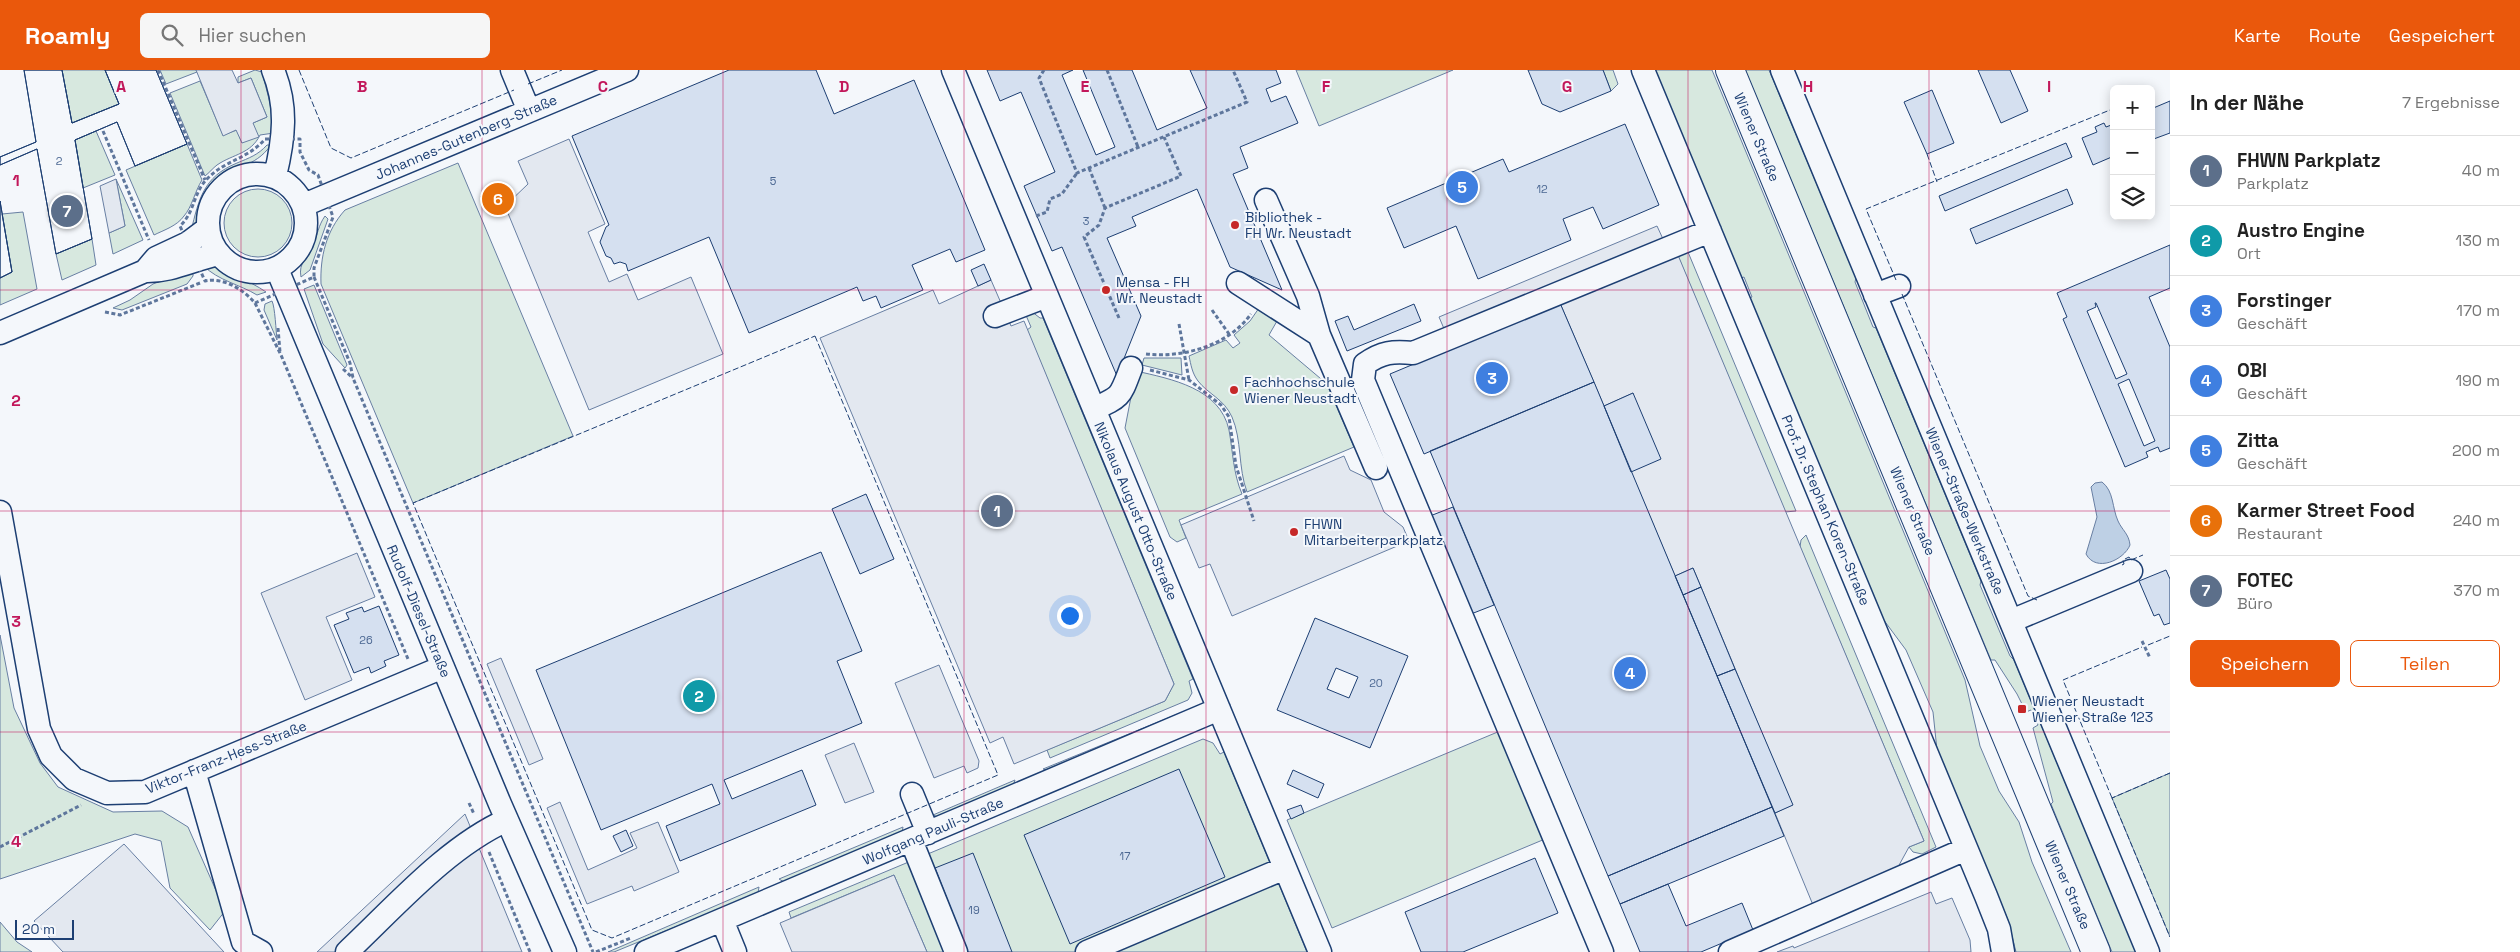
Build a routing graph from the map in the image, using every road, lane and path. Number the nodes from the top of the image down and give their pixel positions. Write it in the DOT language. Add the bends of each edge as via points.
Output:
graph roads {
  1 [pos="158,70"];
  2 [pos="273,70"];
  3 [pos="512,70"];
  4 [pos="627,70"];
  5 [pos="952,70"];
  6 [pos="1044,70"];
  7 [pos="1107,70"];
  8 [pos="1233,70"];
  9 [pos="1643,70"];
  10 [pos="1730,70"];
  11 [pos="1782,70"];
  12 [pos="530,111"];
  13 [pos="103,132"];
  14 [pos="1164,136"];
  15 [pos="284,139"];
  16 [pos="1138,147"];
  17 [pos="1089,168"];
  18 [pos="1077,173"];
  19 [pos="275,176"];
  20 [pos="205,180"];
  21 [pos="325,196"];
  22 [pos="1266,200"];
  23 [pos="304,205"];
  24 [pos="1105,208"];
  25 [pos="1038,225"];
  26 [pos="1710,231"];
  27 [pos="149,240"];
  28 [pos="213,241"];
  29 [pos="191,251"];
  30 [pos="276,269"];
  31 [pos="314,277"];
  32 [pos="205,281"];
  33 [pos="1238,283"];
  34 [pos="1899,286"];
  35 [pos="286,290"];
  36 [pos="1044,290"];
  37 [pos="1875,296"];
  38 [pos="1262,298"];
  39 [pos="255,303"];
  40 [pos="1212,310"];
  41 [pos="992,311"];
  42 [pos="104,312"];
  43 [pos="1119,318"];
  44 [pos="1179,324"];
  45 [pos="0,334"];
  46 [pos="1229,334"];
  47 [pos="1319,335"];
  48 [pos="1184,353"];
  49 [pos="1135,368"];
  50 [pos="1189,380"];
  51 [pos="1094,409"];
  52 [pos="1376,468"];
  53 [pos="0,512"];
  54 [pos="1254,520"];
  55 [pos="2131,571"];
  56 [pos="2011,621"];
  57 [pos="2142,641"];
  58 [pos="2150,658"];
  59 [pos="443,667"];
  60 [pos="416,678"];
  61 [pos="1219,709"];
  62 [pos="194,771"];
  63 [pos="107,793"];
  64 [pos="912,794"];
  65 [pos="469,803"];
  66 [pos="507,820"];
  67 [pos="481,832"];
  68 [pos="920,837"];
  69 [pos="0,847"];
  70 [pos="1966,848"];
  71 [pos="1285,868"];
  72 [pos="722,920"];
  73 [pos="261,952"];
  74 [pos="347,952"];
  75 [pos="530,952"];
  76 [pos="565,952"];
  77 [pos="593,952"];
  78 [pos="646,952"];
  79 [pos="736,952"];
  80 [pos="956,952"];
  81 [pos="1087,952"];
  82 [pos="1320,952"];
  83 [pos="1602,952"];
  84 [pos="1730,952"];
  85 [pos="2002,952"];
  86 [pos="2096,952"];
  87 [pos="2148,952"];
  1 -- 20 [label="path"];
  2 -- 15 [label="street" via="284,115"];
  3 -- 12 [label="street"];
  4 -- 12 [label="street, Johannes-Gutenberg-Straße"];
  5 -- 36 [label="street, Nikolaus August Otto-Straße"];
  6 -- 18 [label="path" via="1039,78"];
  7 -- 16 [label="path"];
  8 -- 14 [label="path" via="1247,102"];
  9 -- 26 [label="street, Prof. Dr. Stephan Koren-Straße"];
  10 -- 86 [label="main road, Wiener Straße"];
  11 -- 37 [label="street, Wiener-Straße-Werkstraße"];
  12 -- 21 [label="street, Johannes-Gutenberg-Straße"];
  13 -- 27 [label="path"];
  14 -- 16 [label="path"];
  14 -- 24 [label="path" via="1181,176"];
  15 -- 19 [label="street"];
  15 -- 20 [label="path" via="265,139 248,155 220,167"];
  15 -- 21 [label="path" via="300,139 300,152 309,170 318,175"];
  16 -- 17 [label="path"];
  17 -- 18 [label="path"];
  17 -- 24 [label="path"];
  18 -- 25 [label="path" via="1062,194 1050,199 1047,212 1034,217"];
  19 -- 23 [label="street" via="291,186"];
  19 -- 28 [label="street" via="255,173 233,179 218,192 209,209"];
  20 -- 29 [label="path" via="189,218 180,226"];
  21 -- 23 [label="street, Johannes-Gutenberg-Straße"];
  21 -- 31 [label="path" via="333,217 314,268"];
  22 -- 47 [label="street" via="1308,296"];
  23 -- 30 [label="street" via="307,221 304,240 292,258"];
  24 -- 43 [label="path" via="1099,225 1084,237"];
  26 -- 70 [label="street, Prof. Dr. Stephan Koren-Straße"];
  26 -- 83 [label="street" via="1413,353 1392,351 1365,364 1363,380"];
  28 -- 29 [label="street"];
  28 -- 30 [label="street" via="230,264 260,272"];
  29 -- 32 [label="path"];
  29 -- 45 [label="street" via="163,272 145,272"];
  30 -- 35 [label="street, Rudolf-Diesel-Straße"];
  31 -- 35 [label="path"];
  31 -- 77 [label="path" via="350,363 353,378"];
  32 -- 39 [label="path" via="216,278 249,296"];
  32 -- 42 [label="path" via="120,315"];
  33 -- 38 [label="street"];
  34 -- 37 [label="street"];
  35 -- 39 [label="path"];
  35 -- 59 [label="street, Rudolf-Diesel-Straße"];
  36 -- 41 [label="street"];
  36 -- 51 [label="street, Nikolaus August Otto-Straße"];
  37 -- 56 [label="street, Wiener-Straße-Werkstraße"];
  38 -- 46 [label="path" via="1248,318"];
  38 -- 47 [label="street"];
  39 -- 60 [label="path" via="281,355"];
  40 -- 46 [label="path"];
  44 -- 48 [label="path"];
  46 -- 48 [label="path" via="1208,346"];
  47 -- 52 [label="street"];
  48 -- 49 [label="path" via="1143,354"];
  48 -- 50 [label="path"];
  49 -- 50 [label="path"];
  49 -- 51 [label="street" via="1117,398"];
  50 -- 54 [label="path" via="1215,399 1229,417 1238,472"];
  51 -- 61 [label="street, Nikolaus August Otto-Straße"];
  53 -- 63 [label="street, Viktor-Franz-Hess-Straße" via="39,729 51,756 74,779"];
  55 -- 56 [label="street"];
  56 -- 87 [label="street, Wiener-Straße-Werkstraße"];
  57 -- 58 [label="path"];
  59 -- 60 [label="street, Viktor-Franz-Hess-Straße"];
  59 -- 66 [label="street, Rudolf-Diesel-Straße"];
  60 -- 62 [label="street, Viktor-Franz-Hess-Straße"];
  61 -- 68 [label="street, Wolfgang Pauli-Straße"];
  61 -- 71 [label="street, Nikolaus August Otto-Straße"];
  62 -- 63 [label="street, Viktor-Franz-Hess-Straße" via="145,792"];
  62 -- 73 [label="street" via="244,942"];
  63 -- 69 [label="path"];
  64 -- 68 [label="street"];
  65 -- 67 [label="path"];
  66 -- 67 [label="street"];
  66 -- 76 [label="street, Rudolf-Diesel-Straße"];
  67 -- 74 [label="street"];
  67 -- 75 [label="path"];
  68 -- 72 [label="street, Wolfgang Pauli-Straße"];
  68 -- 80 [label="street"];
  70 -- 84 [label="street"];
  70 -- 85 [label="street, Prof. Dr. Stephan Koren-Straße" via="1999,929"];
  71 -- 81 [label="street"];
  71 -- 82 [label="street, Nikolaus August Otto-Straße"];
  72 -- 78 [label="street, Wolfgang Pauli-Straße"];
  72 -- 79 [label="street"];
}
